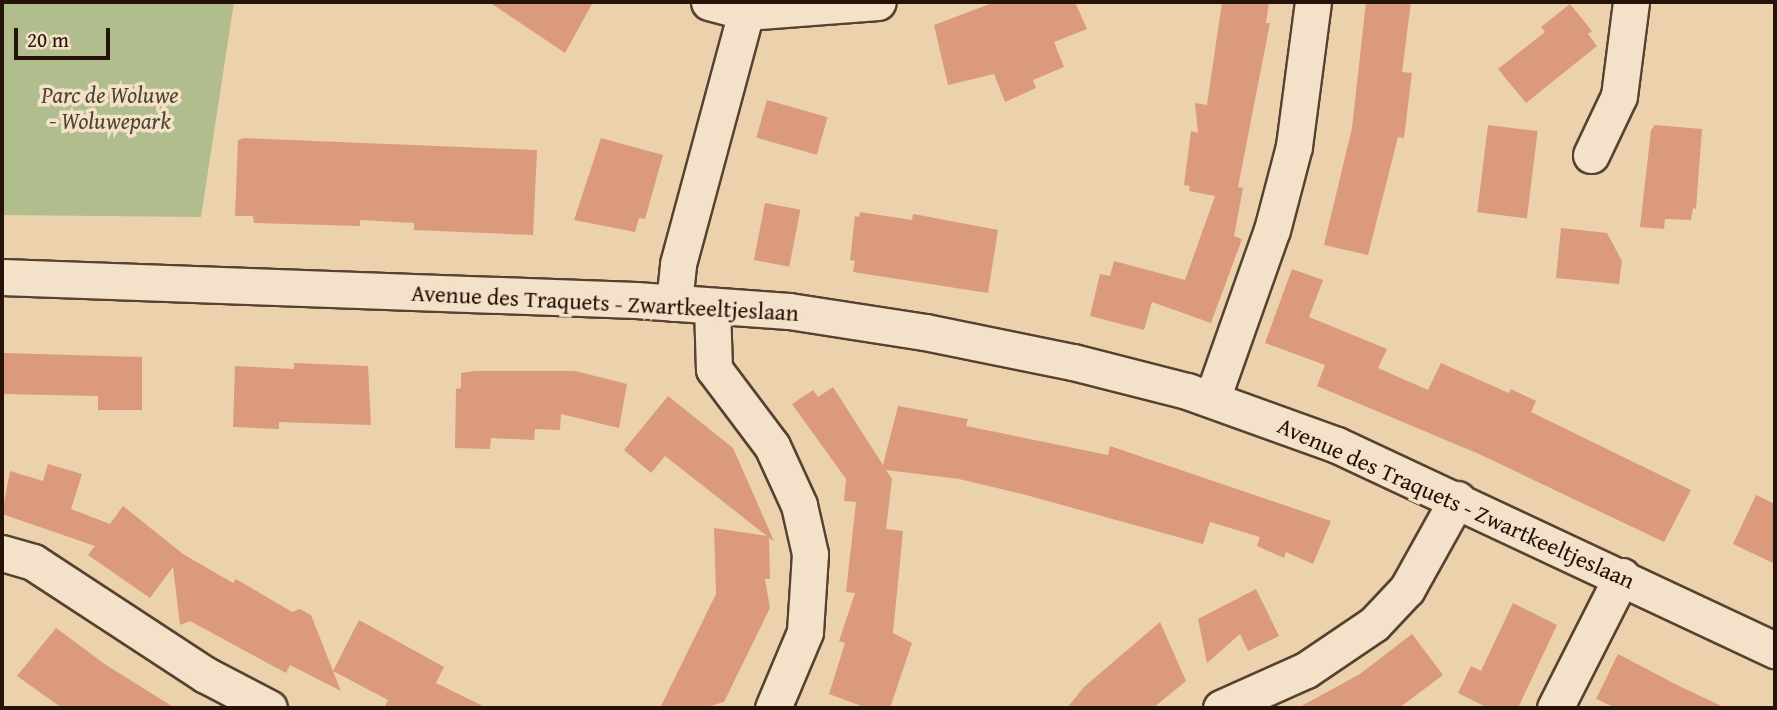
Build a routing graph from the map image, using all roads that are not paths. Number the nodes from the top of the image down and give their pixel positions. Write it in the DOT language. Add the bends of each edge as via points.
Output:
graph roads {
  1 [pos="709,2"];
  2 [pos="878,2"];
  3 [pos="1312,2"];
  4 [pos="1631,2"];
  5 [pos="747,12"];
  6 [pos="1591,155"];
  7 [pos="2,277"];
  8 [pos="674,303"];
  9 [pos="712,306"];
  10 [pos="1212,399"];
  11 [pos="1457,499"];
  12 [pos="2,553"];
  13 [pos="1622,576"];
  14 [pos="1775,650"];
  15 [pos="269,708"];
  16 [pos="773,708"];
  17 [pos="1221,708"];
  18 [pos="1555,708"];
  1 -- 5 [label="street"];
  2 -- 5 [label="street"];
  3 -- 10 [label="street" via="1291,158 1272,230"];
  4 -- 6 [label="street" via="1619,96"];
  5 -- 8 [label="street" via="678,264"];
  7 -- 8 [label="street, Avenue des Traquets - Zwartkeeltjeslaan"];
  8 -- 9 [label="street, Avenue des Traquets - Zwartkeeltjeslaan"];
  9 -- 10 [label="street, Avenue des Traquets - Zwartkeeltjeslaan" via="789,311 925,332 1073,362"];
  9 -- 16 [label="street" via="714,369 772,446 799,505 810,555 805,632"];
  10 -- 11 [label="street, Avenue des Traquets - Zwartkeeltjeslaan" via="1337,445"];
  11 -- 13 [label="street, Avenue des Traquets - Zwartkeeltjeslaan"];
  11 -- 17 [label="street" via="1407,589 1374,624 1306,670"];
  12 -- 15 [label="street" via="33,562 206,675"];
  13 -- 14 [label="street, Avenue des Traquets - Zwartkeeltjeslaan"];
  13 -- 18 [label="street"];
}
